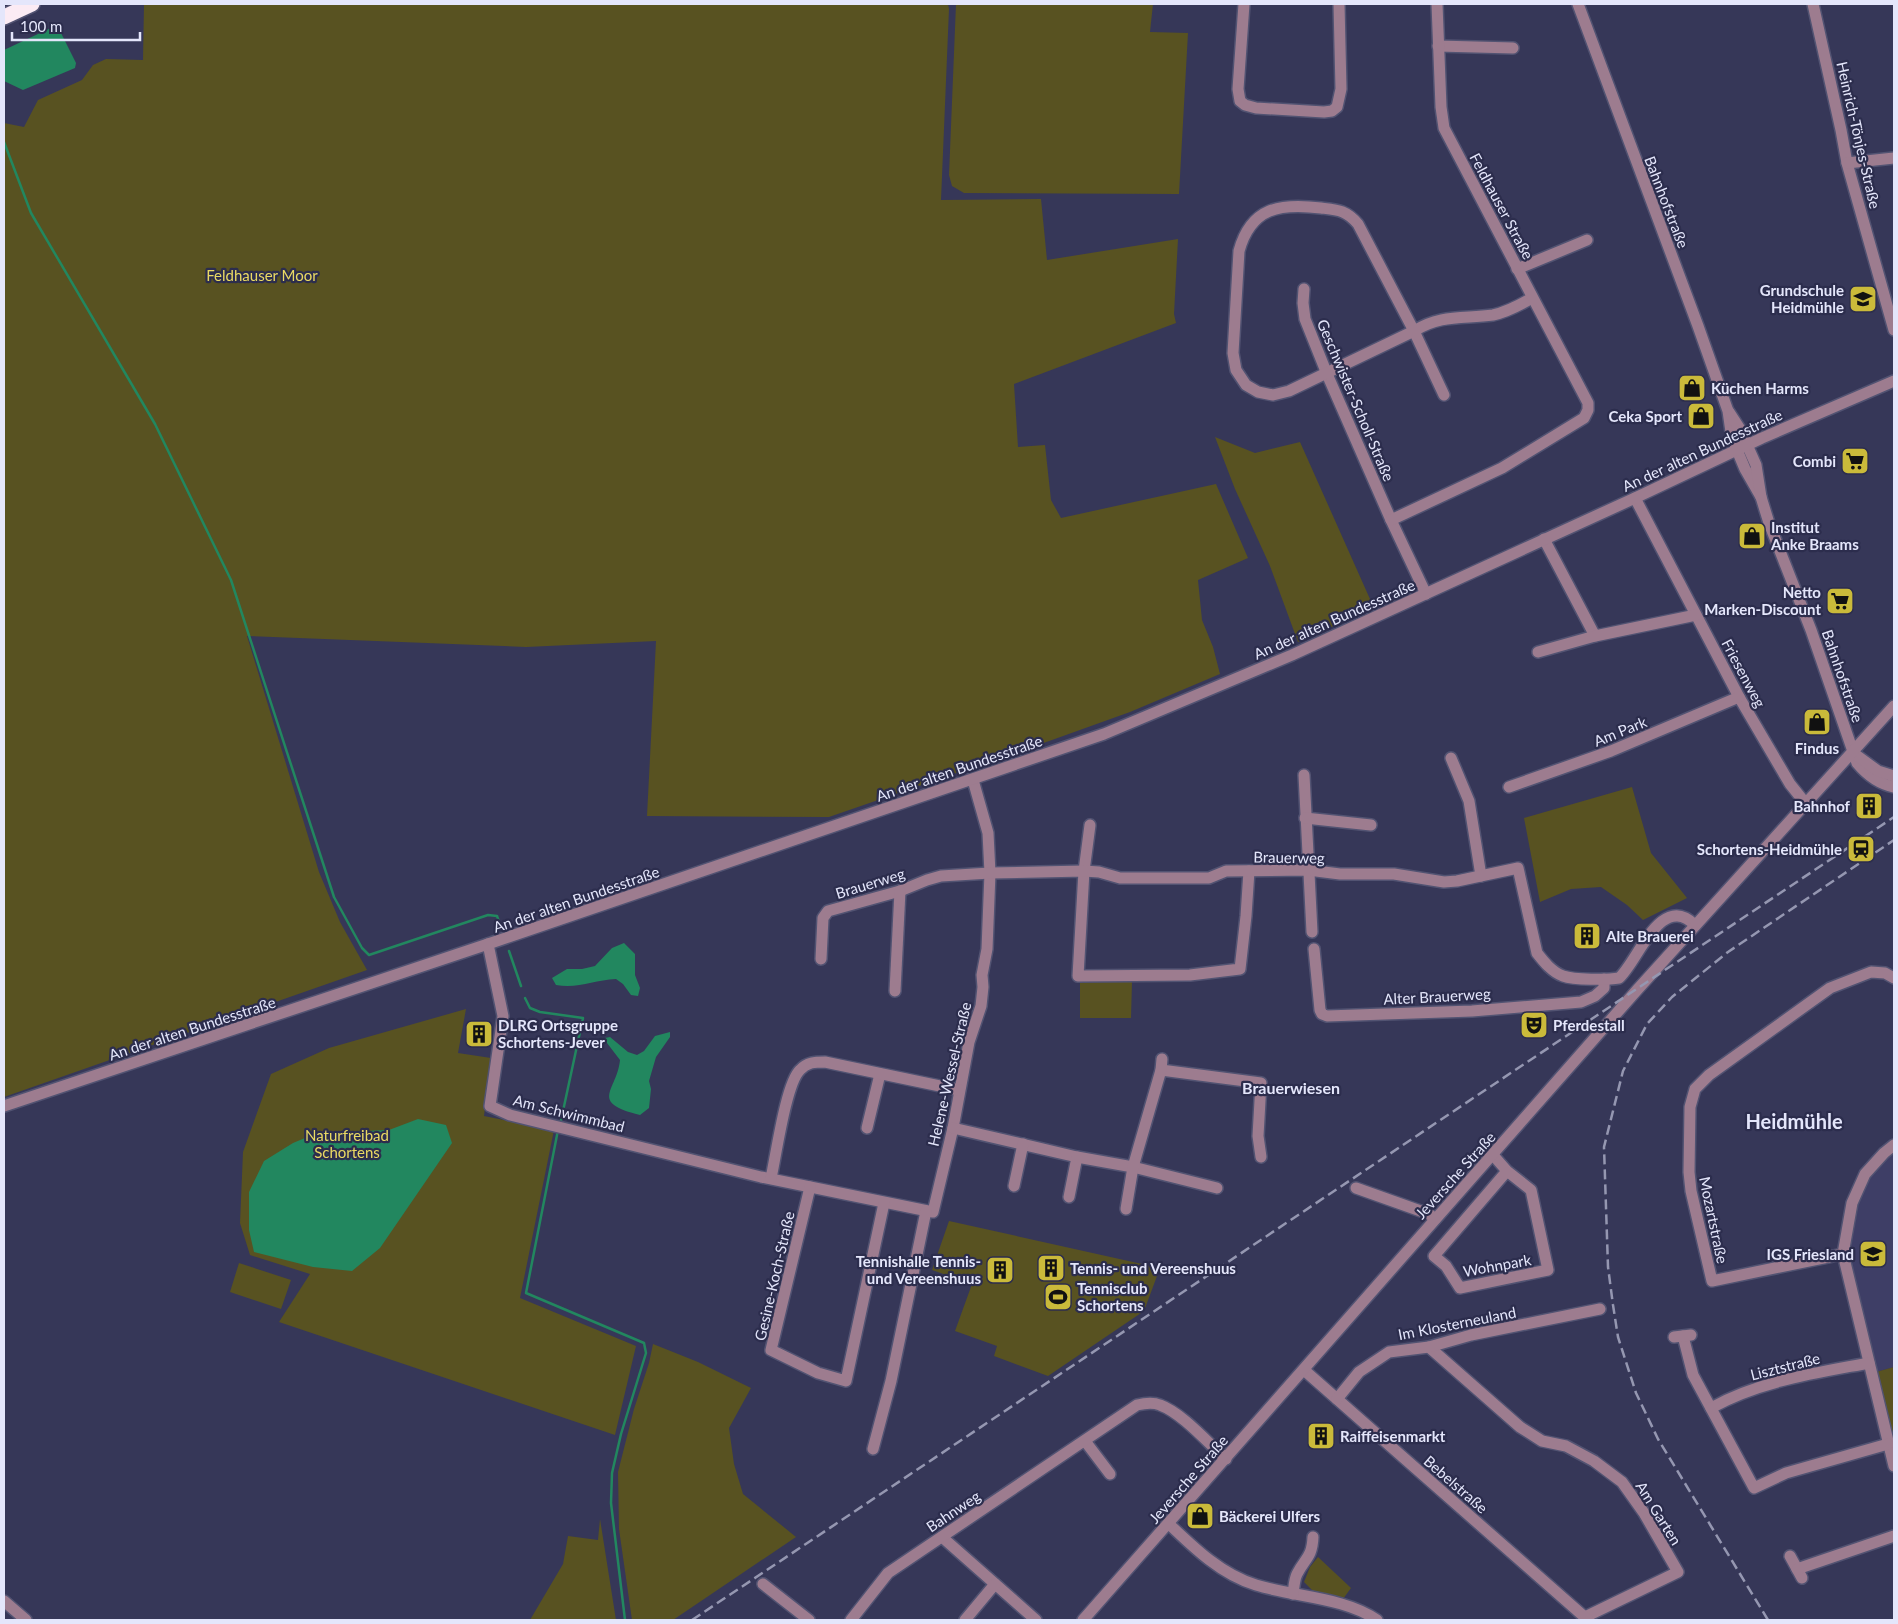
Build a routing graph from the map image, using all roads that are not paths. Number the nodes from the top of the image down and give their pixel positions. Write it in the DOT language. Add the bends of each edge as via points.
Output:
graph roads {
  1 [pos="32,4"];
  2 [pos="1244,4"];
  3 [pos="1338,4"];
  4 [pos="1437,4"];
  5 [pos="1578,4"];
  6 [pos="1813,4"];
  7 [pos="4,17"];
  8 [pos="1438,46"];
  9 [pos="1512,48"];
  10 [pos="1894,158"];
  11 [pos="1847,163"];
  12 [pos="1587,240"];
  13 [pos="1518,269"];
  14 [pos="1304,289"];
  15 [pos="1532,298"];
  16 [pos="1891,304"];
  17 [pos="1894,330"];
  18 [pos="1414,331"];
  19 [pos="1327,374"];
  20 [pos="1894,381"];
  21 [pos="1444,395"];
  22 [pos="1742,448"];
  23 [pos="1636,498"];
  24 [pos="1390,520"];
  25 [pos="1544,539"];
  26 [pos="1426,594"];
  27 [pos="1696,615"];
  28 [pos="1595,636"];
  29 [pos="1538,652"];
  30 [pos="1739,697"];
  31 [pos="1894,706"];
  32 [pos="1853,753"];
  33 [pos="1451,758"];
  34 [pos="1304,775"];
  35 [pos="1894,776"];
  36 [pos="973,780"];
  37 [pos="1509,787"];
  38 [pos="1894,787"];
  39 [pos="1806,804"];
  40 [pos="1305,818"];
  41 [pos="1090,825"];
  42 [pos="1371,825"];
  43 [pos="1308,870"];
  44 [pos="1084,871"];
  45 [pos="1249,871"];
  46 [pos="990,873"];
  47 [pos="1481,876"];
  48 [pos="900,891"];
  49 [pos="1695,925"];
  50 [pos="1312,932"];
  51 [pos="488,944"];
  52 [pos="1314,949"];
  53 [pos="821,960"];
  54 [pos="1894,978"];
  55 [pos="1604,979"];
  56 [pos="895,991"];
  57 [pos="880,1074"];
  58 [pos="959,1090"];
  59 [pos="4,1106"];
  60 [pos="867,1128"];
  61 [pos="953,1128"];
  62 [pos="1023,1144"];
  63 [pos="1894,1145"];
  64 [pos="1493,1155"];
  65 [pos="1077,1157"];
  66 [pos="1261,1157"];
  67 [pos="1133,1167"];
  68 [pos="1507,1171"];
  69 [pos="771,1178"];
  70 [pos="1014,1186"];
  71 [pos="810,1187"];
  72 [pos="1217,1188"];
  73 [pos="1356,1188"];
  74 [pos="1068,1198"];
  75 [pos="884,1203"];
  76 [pos="1126,1209"];
  77 [pos="926,1211"];
  78 [pos="1435,1219"];
  79 [pos="1844,1254"];
  80 [pos="1600,1309"];
  81 [pos="1683,1336"];
  82 [pos="1429,1347"];
  83 [pos="1869,1363"];
  84 [pos="1304,1370"];
  85 [pos="1338,1399"];
  86 [pos="1712,1408"];
  87 [pos="1085,1441"];
  88 [pos="1888,1444"];
  89 [pos="873,1449"];
  90 [pos="1226,1459"];
  91 [pos="1894,1466"];
  92 [pos="1110,1474"];
  93 [pos="1169,1524"];
  94 [pos="1894,1536"];
  95 [pos="942,1537"];
  96 [pos="1313,1537"];
  97 [pos="1790,1556"];
  98 [pos="763,1584"];
  99 [pos="995,1584"];
  100 [pos="1293,1594"];
  101 [pos="4,1601"];
  102 [pos="1371,1618"];
  103 [pos="1587,1619"];
  104 [pos="26,1620"];
  105 [pos="808,1620"];
  106 [pos="851,1620"];
  107 [pos="966,1620"];
  108 [pos="1036,1620"];
  109 [pos="1083,1620"];
  1 -- 7 [label="highway"];
  2 -- 3 [label="street" via="1240,101 1256,108 1324,112 1337,107 1341,90"];
  4 -- 8 [label="street, Feldhauser Straße"];
  5 -- 22 [label="street, Bahnhofstraße" via="1728,410 1731,432"];
  6 -- 11 [label="street, Heinrich-Tönjes-Straße"];
  8 -- 9 [label="street"];
  8 -- 13 [label="street, Feldhauser Straße" via="1444,128"];
  10 -- 11 [label="street"];
  11 -- 16 [label="street, Heinrich-Tönjes-Straße"];
  12 -- 13 [label="street"];
  13 -- 15 [label="street, Feldhauser Straße"];
  14 -- 19 [label="street, Geschwister-Scholl-Straße" via="1305,319"];
  15 -- 18 [label="street" via="1510,310 1434,320"];
  15 -- 24 [label="street, Feldhauser Straße" via="1588,403 1584,418 1502,468"];
  16 -- 17 [label="street, Heinrich-Tönjes-Straße"];
  18 -- 19 [label="street"];
  18 -- 19 [label="street" via="1350,214 1308,206 1283,207 1265,213 1251,224 1239,251 1233,331 1236,370 1246,385 1273,395"];
  18 -- 21 [label="street"];
  19 -- 24 [label="street, Geschwister-Scholl-Straße"];
  20 -- 22 [label="street, An der alten Bundesstraße"];
  22 -- 23 [label="street, An der alten Bundesstraße"];
  22 -- 32 [label="street, Bahnhofstraße" via="1756,465 1769,523 1811,630"];
  23 -- 25 [label="street, An der alten Bundesstraße"];
  23 -- 27 [label="street, Friesenweg"];
  24 -- 26 [label="street, Geschwister-Scholl-Straße"];
  25 -- 26 [label="street, An der alten Bundesstraße"];
  25 -- 28 [label="street"];
  26 -- 36 [label="street, An der alten Bundesstraße" via="1292,655 1104,734"];
  27 -- 28 [label="street"];
  27 -- 30 [label="street, Friesenweg"];
  28 -- 29 [label="street"];
  30 -- 37 [label="street, Am Park" via="1611,752"];
  30 -- 39 [label="street, Friesenweg" via="1790,784"];
  31 -- 32 [label="street, Jeversche Straße"];
  32 -- 35 [label="street" via="1878,770"];
  32 -- 38 [label="street, Bahnhofstraße" via="1864,771"];
  32 -- 39 [label="street, Jeversche Straße"];
  33 -- 47 [label="street" via="1468,801"];
  34 -- 40 [label="street"];
  36 -- 46 [label="street, Helene-Wessel-Straße" via="988,833"];
  36 -- 51 [label="street, An der alten Bundesstraße"];
  39 -- 49 [label="street, Jeversche Straße"];
  40 -- 42 [label="street"];
  40 -- 43 [label="street"];
  41 -- 44 [label="street"];
  43 -- 45 [label="street, Brauerweg"];
  43 -- 47 [label="street, Brauerweg" via="1340,874 1394,874 1444,882"];
  43 -- 50 [label="street"];
  44 -- 45 [label="street, Brauerweg" via="1120,878 1209,878 1226,871"];
  44 -- 45 [label="street" via="1078,976 1190,975 1240,969"];
  44 -- 46 [label="street, Brauerweg"];
  46 -- 48 [label="street, Brauerweg" via="941,876"];
  46 -- 58 [label="street, Helene-Wessel-Straße" via="987,949 982,974 984,987"];
  47 -- 55 [label="street, Brauerweg" via="1518,868 1537,953 1564,977"];
  48 -- 53 [label="street, Brauerweg" via="828,911 823,918"];
  48 -- 56 [label="street"];
  49 -- 55 [label="street, Brauerweg" via="1680,917 1660,922 1622,975"];
  49 -- 64 [label="street, Jeversche Straße"];
  51 -- 59 [label="street, An der alten Bundesstraße"];
  51 -- 69 [label="street, Am Schwimmbad" via="503,1016 490,1106 510,1115"];
  52 -- 55 [label="street, Alter Brauerweg" via="1320,1010 1327,1016 1581,1002 1604,988"];
  54 -- 79 [label="street, Mozartstraße" via="1885,972 1871,972 1830,988 1709,1075 1695,1089 1690,1107 1691,1191 1712,1281"];
  57 -- 58 [label="street"];
  57 -- 60 [label="street"];
  57 -- 69 [label="street" via="825,1062 813,1062 799,1070 787,1101"];
  58 -- 61 [label="street, Helene-Wessel-Straße"];
  61 -- 62 [label="street"];
  61 -- 77 [label="street, Helene-Wessel-Straße" via="933,1212"];
  62 -- 65 [label="street"];
  62 -- 70 [label="street"];
  63 -- 79 [label="street" via="1866,1174 1852,1202"];
  64 -- 68 [label="street, Wohnpark"];
  64 -- 78 [label="street, Jeversche Straße"];
  65 -- 67 [label="street"];
  65 -- 74 [label="street"];
  66 -- 67 [label="street" via="1258,1136 1261,1083 1161,1064"];
  67 -- 72 [label="street"];
  67 -- 76 [label="street"];
  68 -- 68 [label="street, Wohnpark" via="1531,1190 1548,1270 1460,1288 1446,1266 1434,1256"];
  69 -- 71 [label="street"];
  71 -- 75 [label="street"];
  71 -- 75 [label="street, Gesine-Koch-Straße" via="771,1350 818,1373 846,1381"];
  73 -- 78 [label="street"];
  75 -- 77 [label="street"];
  77 -- 89 [label="street" via="891,1380"];
  78 -- 84 [label="street, Jeversche Straße"];
  79 -- 83 [label="street"];
  80 -- 82 [label="street, Im Klosterneuland" via="1471,1335"];
  81 -- 86 [label="street" via="1694,1375"];
  82 -- 85 [label="street, Im Klosterneuland" via="1389,1352 1359,1372"];
  82 -- 103 [label="street, Am Garten" via="1520,1427 1542,1441 1566,1446 1594,1461 1622,1482 1664,1547 1678,1572"];
  83 -- 86 [label="street, Lisztstraße" via="1785,1380 1733,1395"];
  83 -- 88 [label="street"];
  84 -- 85 [label="street, Bebelstraße"];
  84 -- 90 [label="street, Jeversche Straße"];
  85 -- 103 [label="street, Bebelstraße"];
  86 -- 88 [label="street" via="1754,1488 1786,1473"];
  87 -- 90 [label="street, Bahnweg" via="1137,1405 1159,1404 1174,1412"];
  87 -- 92 [label="street"];
  87 -- 95 [label="street, Bahnweg"];
  88 -- 91 [label="street"];
  90 -- 93 [label="street, Jeversche Straße"];
  93 -- 100 [label="street" via="1210,1560 1237,1578"];
  93 -- 109 [label="street, Jeversche Straße"];
  94 -- 97 [label="street" via="1800,1573"];
  95 -- 99 [label="street"];
  95 -- 106 [label="street, Bahnweg" via="888,1573"];
  96 -- 100 [label="street" via="1313,1549 1296,1576"];
  98 -- 105 [label="street"];
  99 -- 107 [label="street"];
  99 -- 108 [label="street"];
  100 -- 102 [label="street" via="1352,1607"];
  101 -- 104 [label="street"];
}
